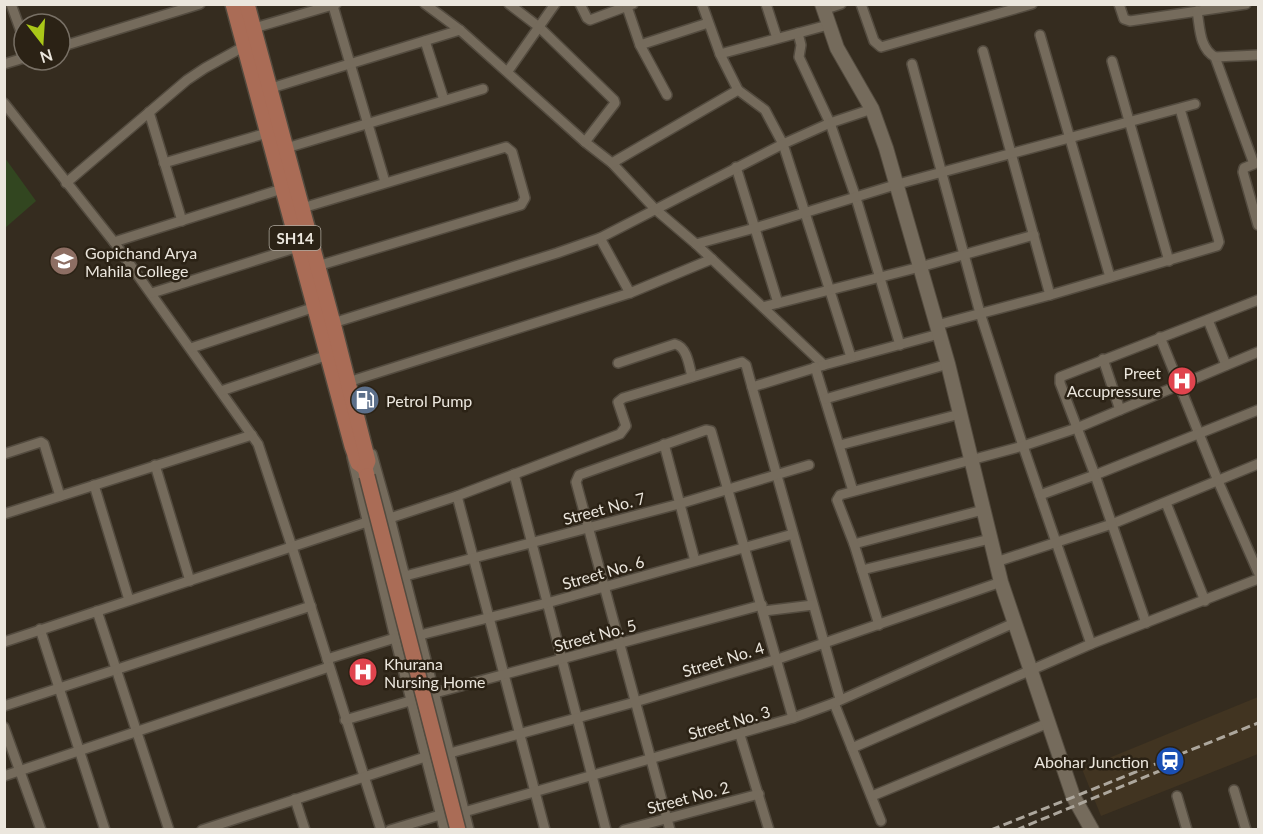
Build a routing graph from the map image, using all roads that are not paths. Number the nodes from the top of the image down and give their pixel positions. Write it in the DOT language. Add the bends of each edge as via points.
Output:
graph roads {
  1 [pos="200,4"];
  2 [pos="233,4"];
  3 [pos="247,4"];
  4 [pos="425,4"];
  5 [pos="509,4"];
  6 [pos="555,4"];
  7 [pos="580,4"];
  8 [pos="702,4"];
  9 [pos="766,4"];
  10 [pos="841,4"];
  11 [pos="861,4"];
  12 [pos="1119,4"];
  13 [pos="1246,4"];
  14 [pos="335,5"];
  15 [pos="1026,5"];
  16 [pos="630,6"];
  17 [pos="823,7"];
  18 [pos="1197,11"];
  19 [pos="708,23"];
  20 [pos="828,25"];
  21 [pos="539,27"];
  22 [pos="460,30"];
  23 [pos="798,33"];
  24 [pos="1040,35"];
  25 [pos="245,36"];
  26 [pos="777,38"];
  27 [pos="425,41"];
  28 [pos="72,43"];
  29 [pos="640,45"];
  30 [pos="983,51"];
  31 [pos="720,54"];
  32 [pos="1258,55"];
  33 [pos="1215,57"];
  34 [pos="1112,61"];
  35 [pos="351,64"];
  36 [pos="912,64"];
  37 [pos="508,71"];
  38 [pos="483,89"];
  39 [pos="738,90"];
  40 [pos="262,91"];
  41 [pos="667,95"];
  42 [pos="444,100"];
  43 [pos="4,103"];
  44 [pos="1195,105"];
  45 [pos="872,109"];
  46 [pos="1180,109"];
  47 [pos="149,112"];
  48 [pos="1130,122"];
  49 [pos="830,123"];
  50 [pos="368,124"];
  51 [pos="267,133"];
  52 [pos="1071,138"];
  53 [pos="585,142"];
  54 [pos="783,144"];
  55 [pos="279,150"];
  56 [pos="1011,154"];
  57 [pos="164,163"];
  58 [pos="612,163"];
  59 [pos="1256,163"];
  60 [pos="736,168"];
  61 [pos="943,172"];
  62 [pos="385,182"];
  63 [pos="66,183"];
  64 [pos="898,184"];
  65 [pos="282,189"];
  66 [pos="856,198"];
  67 [pos="655,209"];
  68 [pos="295,210"];
  69 [pos="807,213"];
  70 [pos="182,221"];
  71 [pos="1258,225"];
  72 [pos="755,228"];
  73 [pos="1034,235"];
  74 [pos="600,238"];
  75 [pos="114,242"];
  76 [pos="696,244"];
  77 [pos="298,247"];
  78 [pos="965,254"];
  79 [pos="712,259"];
  80 [pos="1169,261"];
  81 [pos="920,267"];
  82 [pos="310,268"];
  83 [pos="1110,277"];
  84 [pos="879,278"];
  85 [pos="830,290"];
  86 [pos="152,293"];
  87 [pos="630,293"];
  88 [pos="1050,295"];
  89 [pos="1258,300"];
  90 [pos="778,303"];
  91 [pos="315,307"];
  92 [pos="763,307"];
  93 [pos="980,313"];
  94 [pos="1208,320"];
  95 [pos="333,323"];
  96 [pos="938,330"];
  97 [pos="1160,337"];
  98 [pos="900,345"];
  99 [pos="191,348"];
  100 [pos="1258,352"];
  101 [pos="328,355"];
  102 [pos="851,357"];
  103 [pos="1103,359"];
  104 [pos="618,363"];
  105 [pos="948,364"];
  106 [pos="1226,365"];
  107 [pos="820,366"];
  108 [pos="692,377"];
  109 [pos="343,383"];
  110 [pos="1179,385"];
  111 [pos="752,387"];
  112 [pos="221,392"];
  113 [pos="825,399"];
  114 [pos="1120,410"];
  115 [pos="1258,410"];
  116 [pos="960,414"];
  117 [pos="1077,428"];
  118 [pos="1198,433"];
  119 [pos="252,435"];
  120 [pos="358,444"];
  121 [pos="664,444"];
  122 [pos="840,445"];
  123 [pos="1023,446"];
  124 [pos="4,454"];
  125 [pos="972,461"];
  126 [pos="1258,464"];
  127 [pos="155,465"];
  128 [pos="809,465"];
  129 [pos="514,474"];
  130 [pos="777,475"];
  131 [pos="1095,475"];
  132 [pos="1218,481"];
  133 [pos="94,485"];
  134 [pos="727,489"];
  135 [pos="853,491"];
  136 [pos="1040,495"];
  137 [pos="60,496"];
  138 [pos="458,496"];
  139 [pos="1166,503"];
  140 [pos="679,504"];
  141 [pos="983,510"];
  142 [pos="4,514"];
  143 [pos="390,518"];
  144 [pos="367,522"];
  145 [pos="1112,524"];
  146 [pos="588,527"];
  147 [pos="793,534"];
  148 [pos="990,539"];
  149 [pos="532,543"];
  150 [pos="854,544"];
  151 [pos="1055,544"];
  152 [pos="292,546"];
  153 [pos="744,547"];
  154 [pos="474,558"];
  155 [pos="695,561"];
  156 [pos="996,562"];
  157 [pos="862,570"];
  158 [pos="1258,572"];
  159 [pos="405,576"];
  160 [pos="1258,579"];
  161 [pos="190,580"];
  162 [pos="1001,582"];
  163 [pos="605,587"];
  164 [pos="129,600"];
  165 [pos="1205,601"];
  166 [pos="547,603"];
  167 [pos="813,605"];
  168 [pos="311,606"];
  169 [pos="763,608"];
  170 [pos="97,611"];
  171 [pos="489,617"];
  172 [pos="1014,623"];
  173 [pos="1146,623"];
  174 [pos="879,625"];
  175 [pos="40,629"];
  176 [pos="420,635"];
  177 [pos="395,638"];
  178 [pos="4,642"];
  179 [pos="620,644"];
  180 [pos="825,644"];
  181 [pos="1090,644"];
  182 [pos="562,659"];
  183 [pos="778,659"];
  184 [pos="328,663"];
  185 [pos="116,669"];
  186 [pos="1030,670"];
  187 [pos="505,674"];
  188 [pos="59,688"];
  189 [pos="435,693"];
  190 [pos="410,700"];
  191 [pos="837,701"];
  192 [pos="635,702"];
  193 [pos="4,706"];
  194 [pos="577,718"];
  195 [pos="793,718"];
  196 [pos="345,720"];
  197 [pos="1048,723"];
  198 [pos="4,727"];
  199 [pos="137,732"];
  200 [pos="520,734"];
  201 [pos="740,735"];
  202 [pos="852,748"];
  203 [pos="80,752"];
  204 [pos="450,753"];
  205 [pos="425,757"];
  206 [pos="652,760"];
  207 [pos="21,771"];
  208 [pos="4,776"];
  209 [pos="593,776"];
  210 [pos="363,777"];
  211 [pos="1233,790"];
  212 [pos="535,792"];
  213 [pos="759,794"];
  214 [pos="872,796"];
  215 [pos="1177,796"];
  216 [pos="295,799"];
  217 [pos="464,812"];
  218 [pos="667,817"];
  219 [pos="236,818"];
  220 [pos="882,821"];
  221 [pos="442,823"];
  222 [pos="41,830"];
  223 [pos="105,830"];
  224 [pos="169,830"];
  225 [pos="202,830"];
  226 [pos="240,830"];
  227 [pos="305,830"];
  228 [pos="381,830"];
  229 [pos="390,830"];
  230 [pos="458,830"];
  231 [pos="469,830"];
  232 [pos="545,830"];
  233 [pos="606,830"];
  234 [pos="624,830"];
  235 [pos="670,830"];
  236 [pos="769,830"];
  237 [pos="1092,830"];
  238 [pos="1187,830"];
  239 [pos="1246,830"];
  1 -- 28 [label="street"];
  2 -- 25 [label="main road, SH14"];
  3 -- 25 [label="main road, SH14"];
  4 -- 22 [label="street"];
  5 -- 21 [label="street"];
  6 -- 21 [label="street"];
  7 -- 16 [label="street" via="590,20"];
  8 -- 19 [label="street"];
  9 -- 26 [label="street"];
  10 -- 17 [label="street"];
  11 -- 15 [label="street" via="874,41 881,47"];
  12 -- 18 [label="street" via="1122,16 1130,21"];
  13 -- 18 [label="street"];
  14 -- 25 [label="street"];
  14 -- 35 [label="street"];
  16 -- 29 [label="street"];
  17 -- 20 [label="main road"];
  18 -- 33 [label="street" via="1204,48"];
  19 -- 29 [label="street"];
  19 -- 31 [label="street"];
  20 -- 23 [label="street"];
  20 -- 45 [label="main road"];
  21 -- 37 [label="street"];
  21 -- 53 [label="street" via="614,100 615,104"];
  22 -- 27 [label="street"];
  22 -- 37 [label="street"];
  23 -- 26 [label="street"];
  23 -- 49 [label="street" via="799,57"];
  24 -- 52 [label="street"];
  25 -- 40 [label="main road, SH14"];
  25 -- 47 [label="street"];
  26 -- 31 [label="street"];
  27 -- 35 [label="street"];
  27 -- 42 [label="street"];
  29 -- 41 [label="street"];
  30 -- 56 [label="street"];
  31 -- 39 [label="street"];
  32 -- 33 [label="street"];
  33 -- 59 [label="street"];
  34 -- 48 [label="street"];
  35 -- 40 [label="street"];
  35 -- 50 [label="street"];
  36 -- 61 [label="street"];
  37 -- 53 [label="street"];
  38 -- 42 [label="street"];
  39 -- 54 [label="street" via="765,110"];
  39 -- 58 [label="street"];
  40 -- 51 [label="main road, SH14"];
  40 -- 55 [label="main road, SH14"];
  42 -- 50 [label="street"];
  43 -- 63 [label="street"];
  44 -- 46 [label="street"];
  45 -- 49 [label="street"];
  45 -- 64 [label="main road"];
  46 -- 48 [label="street"];
  46 -- 80 [label="street" via="1220,242"];
  47 -- 57 [label="street"];
  47 -- 63 [label="street"];
  48 -- 52 [label="street"];
  48 -- 80 [label="street"];
  49 -- 54 [label="street"];
  49 -- 66 [label="street"];
  50 -- 55 [label="street"];
  50 -- 62 [label="street"];
  51 -- 55 [label="main road, SH14"];
  51 -- 57 [label="street"];
  52 -- 56 [label="street"];
  52 -- 83 [label="street"];
  53 -- 58 [label="street"];
  54 -- 60 [label="street"];
  54 -- 69 [label="street"];
  55 -- 65 [label="main road, SH14"];
  55 -- 68 [label="main road, SH14"];
  56 -- 61 [label="street"];
  56 -- 73 [label="street"];
  57 -- 70 [label="street"];
  58 -- 67 [label="street"];
  59 -- 71 [label="street" via="1243,172"];
  60 -- 67 [label="street"];
  60 -- 72 [label="street"];
  61 -- 64 [label="street"];
  61 -- 78 [label="street"];
  62 -- 68 [label="street"];
  62 -- 82 [label="street" via="506,147 512,152 525,198 521,205"];
  63 -- 75 [label="street"];
  64 -- 66 [label="street"];
  64 -- 81 [label="main road"];
  65 -- 68 [label="main road, SH14"];
  65 -- 70 [label="street"];
  66 -- 69 [label="street"];
  66 -- 84 [label="street"];
  67 -- 74 [label="street"];
  67 -- 76 [label="street"];
  68 -- 77 [label="main road, SH14"];
  68 -- 82 [label="main road, SH14"];
  69 -- 72 [label="street"];
  69 -- 85 [label="street"];
  70 -- 75 [label="street"];
  72 -- 76 [label="street"];
  72 -- 90 [label="street"];
  73 -- 78 [label="street"];
  73 -- 88 [label="street"];
  74 -- 87 [label="street"];
  74 -- 95 [label="street"];
  75 -- 86 [label="street"];
  76 -- 79 [label="street"];
  77 -- 82 [label="main road, SH14"];
  77 -- 86 [label="street"];
  78 -- 81 [label="street"];
  78 -- 93 [label="street"];
  79 -- 87 [label="street"];
  79 -- 92 [label="street"];
  80 -- 83 [label="street"];
  81 -- 84 [label="street"];
  81 -- 96 [label="main road"];
  82 -- 91 [label="main road, SH14"];
  82 -- 95 [label="main road, SH14"];
  83 -- 88 [label="street"];
  84 -- 85 [label="street"];
  84 -- 98 [label="street"];
  85 -- 90 [label="street"];
  85 -- 102 [label="street"];
  86 -- 99 [label="street"];
  87 -- 109 [label="street"];
  88 -- 93 [label="street"];
  89 -- 94 [label="street"];
  90 -- 92 [label="street"];
  91 -- 99 [label="street"];
  91 -- 101 [label="main road, SH14"];
  92 -- 107 [label="street"];
  93 -- 96 [label="street"];
  93 -- 123 [label="street"];
  94 -- 97 [label="street"];
  94 -- 106 [label="street"];
  95 -- 109 [label="main road, SH14"];
  96 -- 98 [label="street"];
  96 -- 105 [label="main road"];
  97 -- 103 [label="street"];
  97 -- 110 [label="street"];
  98 -- 102 [label="street"];
  99 -- 112 [label="street"];
  100 -- 106 [label="street"];
  101 -- 109 [label="main road, SH14"];
  101 -- 112 [label="street"];
  102 -- 107 [label="street"];
  103 -- 114 [label="street"];
  103 -- 117 [label="street" via="1060,376"];
  104 -- 108 [label="street" via="675,344 683,349"];
  105 -- 113 [label="street"];
  105 -- 116 [label="main road"];
  106 -- 110 [label="street"];
  107 -- 111 [label="street"];
  107 -- 113 [label="street"];
  108 -- 111 [label="street" via="742,362"];
  108 -- 129 [label="street" via="619,400 626,426 620,434"];
  109 -- 120 [label="main road, SH14"];
  110 -- 114 [label="street"];
  110 -- 118 [label="street"];
  111 -- 130 [label="street"];
  112 -- 119 [label="street"];
  113 -- 122 [label="street"];
  114 -- 117 [label="street"];
  115 -- 118 [label="street"];
  116 -- 122 [label="street"];
  116 -- 125 [label="main road"];
  117 -- 123 [label="street"];
  117 -- 131 [label="street"];
  118 -- 131 [label="street"];
  118 -- 132 [label="street"];
  119 -- 127 [label="street"];
  119 -- 152 [label="street" via="263,456"];
  120 -- 143 [label="street" via="373,458"];
  120 -- 144 [label="street" via="352,464"];
  120 -- 230 [label="main road, SH14, bridge" via="358,463 366,472"];
  121 -- 134 [label="street" via="709,430"];
  121 -- 140 [label="street"];
  121 -- 146 [label="street" via="577,477"];
  122 -- 135 [label="street"];
  123 -- 125 [label="street"];
  123 -- 136 [label="street"];
  124 -- 137 [label="street" via="44,444"];
  125 -- 135 [label="street"];
  125 -- 141 [label="main road"];
  126 -- 132 [label="street"];
  127 -- 133 [label="street"];
  127 -- 161 [label="street"];
  128 -- 130 [label="street, Street No. 7"];
  129 -- 138 [label="street"];
  129 -- 149 [label="street"];
  130 -- 134 [label="street, Street No. 7"];
  130 -- 147 [label="street"];
  131 -- 136 [label="street"];
  131 -- 145 [label="street"];
  132 -- 139 [label="street"];
  132 -- 158 [label="street"];
  133 -- 137 [label="street"];
  133 -- 164 [label="street"];
  134 -- 140 [label="street, Street No. 7"];
  134 -- 153 [label="street"];
  135 -- 150 [label="street" via="837,500"];
  136 -- 151 [label="street"];
  137 -- 142 [label="street"];
  138 -- 143 [label="street"];
  138 -- 154 [label="street"];
  139 -- 145 [label="street"];
  139 -- 165 [label="street"];
  140 -- 146 [label="street, Street No. 7"];
  140 -- 155 [label="street"];
  141 -- 148 [label="main road"];
  141 -- 150 [label="street"];
  143 -- 159 [label="street"];
  144 -- 152 [label="street"];
  144 -- 177 [label="street"];
  145 -- 151 [label="street"];
  145 -- 173 [label="street"];
  146 -- 149 [label="street, Street No. 7"];
  146 -- 163 [label="street"];
  147 -- 153 [label="street, Street No. 6"];
  147 -- 167 [label="street"];
  148 -- 156 [label="main road"];
  148 -- 157 [label="street"];
  149 -- 154 [label="street, Street No. 7"];
  149 -- 166 [label="street"];
  150 -- 157 [label="street"];
  151 -- 156 [label="street"];
  151 -- 181 [label="street"];
  152 -- 161 [label="street"];
  152 -- 168 [label="street"];
  153 -- 155 [label="street, Street No. 6"];
  153 -- 169 [label="street"];
  154 -- 159 [label="street, Street No. 7"];
  154 -- 171 [label="street"];
  155 -- 163 [label="street, Street No. 6"];
  156 -- 162 [label="main road"];
  157 -- 174 [label="street"];
  159 -- 176 [label="street"];
  160 -- 165 [label="street"];
  161 -- 164 [label="street"];
  162 -- 172 [label="main road"];
  162 -- 174 [label="street, Street No. 4"];
  163 -- 166 [label="street, Street No. 6"];
  163 -- 179 [label="street"];
  164 -- 170 [label="street"];
  165 -- 173 [label="street"];
  166 -- 171 [label="street, Street No. 6"];
  166 -- 182 [label="street"];
  167 -- 169 [label="street, Street No. 5"];
  167 -- 180 [label="street"];
  168 -- 184 [label="street"];
  168 -- 185 [label="street"];
  169 -- 179 [label="street, Street No. 5"];
  169 -- 183 [label="street"];
  170 -- 175 [label="street"];
  170 -- 185 [label="street"];
  171 -- 176 [label="street, Street No. 6"];
  171 -- 187 [label="street"];
  172 -- 186 [label="main road"];
  172 -- 191 [label="street, Street No. 3"];
  173 -- 181 [label="street"];
  174 -- 180 [label="street, Street No. 4"];
  175 -- 178 [label="street"];
  175 -- 188 [label="street"];
  176 -- 189 [label="street"];
  177 -- 184 [label="street"];
  177 -- 190 [label="street"];
  179 -- 182 [label="street, Street No. 5"];
  179 -- 192 [label="street"];
  180 -- 183 [label="street, Street No. 4"];
  180 -- 191 [label="street"];
  181 -- 186 [label="street"];
  182 -- 187 [label="street, Street No. 5"];
  182 -- 194 [label="street"];
  183 -- 192 [label="street, Street No. 4"];
  183 -- 195 [label="street"];
  184 -- 196 [label="street"];
  184 -- 199 [label="street"];
  185 -- 188 [label="street"];
  185 -- 199 [label="street"];
  186 -- 197 [label="main road"];
  186 -- 202 [label="street"];
  187 -- 189 [label="street, Street No. 5"];
  187 -- 200 [label="street"];
  188 -- 193 [label="street"];
  188 -- 203 [label="street"];
  189 -- 204 [label="street"];
  190 -- 196 [label="street"];
  190 -- 205 [label="street"];
  191 -- 195 [label="street, Street No. 3"];
  191 -- 202 [label="street"];
  192 -- 194 [label="street, Street No. 4"];
  192 -- 206 [label="street"];
  194 -- 200 [label="street, Street No. 4"];
  194 -- 209 [label="street"];
  195 -- 201 [label="street, Street No. 3"];
  196 -- 210 [label="street"];
  197 -- 214 [label="street"];
  197 -- 237 [label="main road" via="1073,796"];
  198 -- 207 [label="street"];
  199 -- 203 [label="street"];
  199 -- 224 [label="street"];
  200 -- 204 [label="street, Street No. 4"];
  200 -- 212 [label="street"];
  201 -- 206 [label="street, Street No. 3"];
  201 -- 213 [label="street"];
  202 -- 214 [label="street"];
  203 -- 207 [label="street"];
  203 -- 223 [label="street"];
  204 -- 217 [label="street"];
  205 -- 210 [label="street"];
  205 -- 221 [label="street"];
  206 -- 209 [label="street, Street No. 3"];
  206 -- 218 [label="street"];
  207 -- 208 [label="street"];
  207 -- 222 [label="street"];
  209 -- 212 [label="street, Street No. 3"];
  209 -- 233 [label="street"];
  210 -- 216 [label="street"];
  210 -- 228 [label="street"];
  211 -- 239 [label="street"];
  212 -- 217 [label="street, Street No. 3"];
  212 -- 232 [label="street"];
  213 -- 218 [label="street, Street No. 2"];
  213 -- 236 [label="street"];
  214 -- 220 [label="street"];
  215 -- 238 [label="street"];
  216 -- 219 [label="street"];
  216 -- 227 [label="street"];
  217 -- 221 [label="street, Street No. 3"];
  217 -- 231 [label="street"];
  218 -- 234 [label="street, Street No. 2"];
  218 -- 235 [label="street"];
  219 -- 225 [label="street"];
  219 -- 226 [label="street"];
  221 -- 229 [label="street, Street No. 3"];
}
